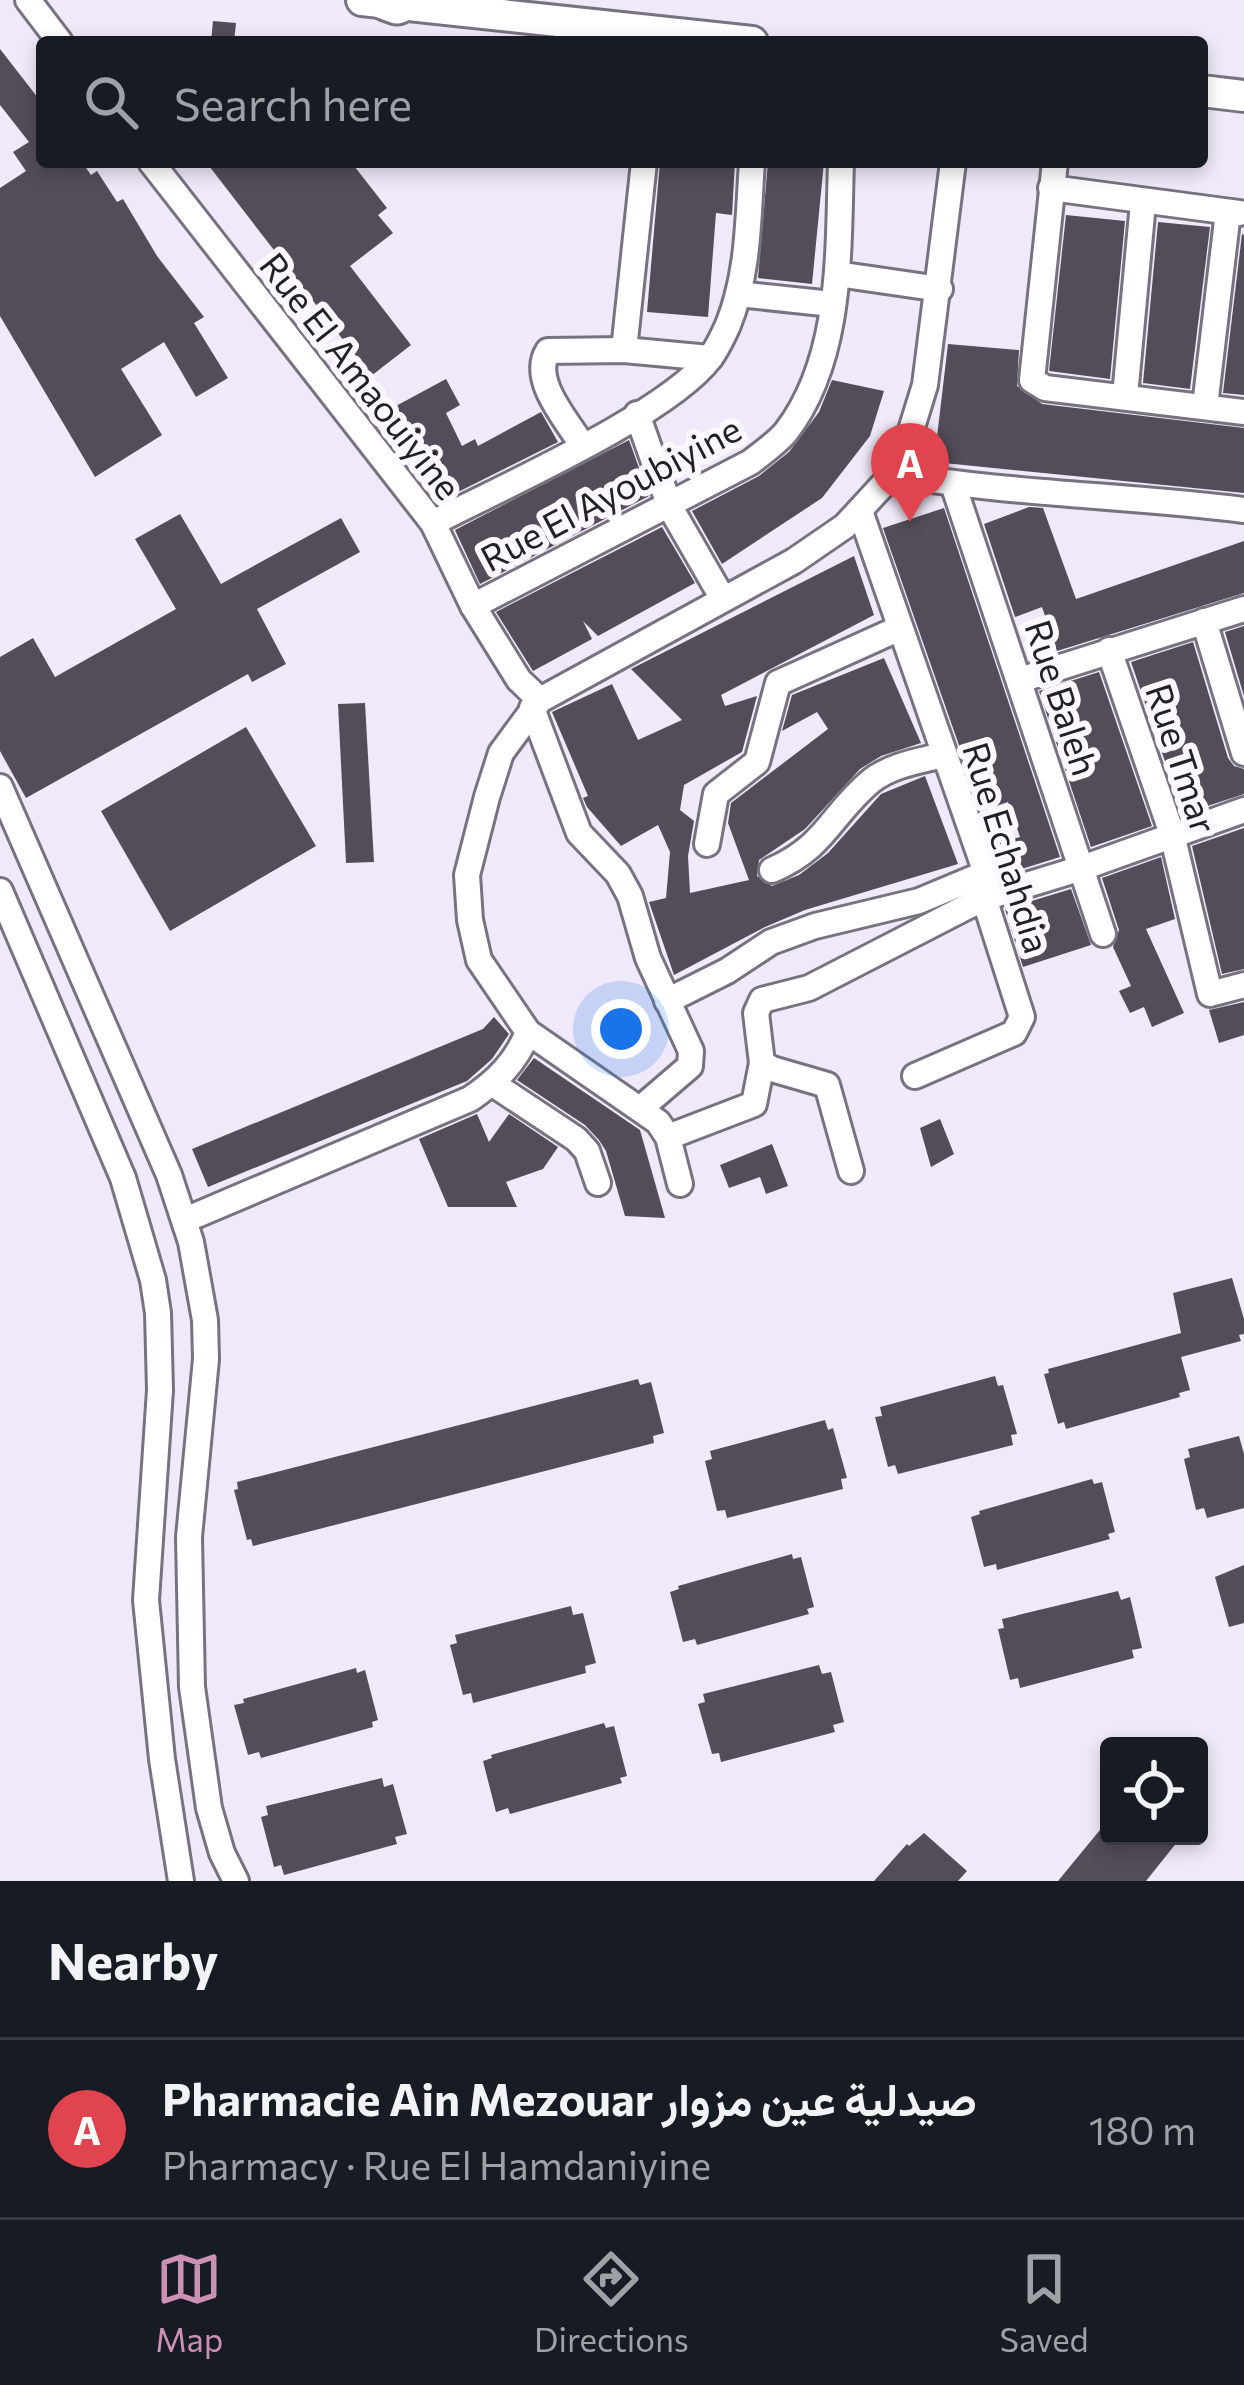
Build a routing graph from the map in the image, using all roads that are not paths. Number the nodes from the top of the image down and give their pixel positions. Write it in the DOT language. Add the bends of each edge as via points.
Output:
graph roads {
  1 [pos="28,0"];
  2 [pos="382,1"];
  3 [pos="55,36"];
  4 [pos="649,36"];
  5 [pos="1208,92"];
  6 [pos="1244,95"];
  7 [pos="156,168"];
  8 [pos="643,168"];
  9 [pos="752,168"];
  10 [pos="842,168"];
  11 [pos="952,168"];
  12 [pos="1054,168"];
  13 [pos="1052,188"];
  14 [pos="1143,203"];
  15 [pos="1236,213"];
  16 [pos="837,274"];
  17 [pos="940,289"];
  18 [pos="738,294"];
  19 [pos="832,304"];
  20 [pos="624,350"];
  21 [pos="710,358"];
  22 [pos="1125,396"];
  23 [pos="1205,406"];
  24 [pos="1244,412"];
  25 [pos="637,414"];
  26 [pos="582,445"];
  27 [pos="892,474"];
  28 [pos="953,484"];
  29 [pos="670,507"];
  30 [pos="1244,510"];
  31 [pos="860,511"];
  32 [pos="433,523"];
  33 [pos="724,599"];
  34 [pos="473,606"];
  35 [pos="1244,609"];
  36 [pos="1204,621"];
  37 [pos="900,628"];
  38 [pos="1109,650"];
  39 [pos="1020,680"];
  40 [pos="536,704"];
  41 [pos="1244,753"];
  42 [pos="943,755"];
  43 [pos="0,787"];
  44 [pos="1244,811"];
  45 [pos="1172,834"];
  46 [pos="706,844"];
  47 [pos="1082,868"];
  48 [pos="772,870"];
  49 [pos="985,885"];
  50 [pos="0,891"];
  51 [pos="1103,934"];
  52 [pos="737,964"];
  53 [pos="1244,985"];
  54 [pos="769,997"];
  55 [pos="667,1001"];
  56 [pos="528,1032"];
  57 [pos="762,1063"];
  58 [pos="915,1076"];
  59 [pos="493,1084"];
  60 [pos="640,1108"];
  61 [pos="668,1137"];
  62 [pos="851,1171"];
  63 [pos="598,1183"];
  64 [pos="680,1184"];
  65 [pos="185,1220"];
  66 [pos="182,1881"];
  67 [pos="236,1881"];
  1 -- 3 [label="street"];
  2 -- 4 [label="street"];
  5 -- 6 [label="street"];
  7 -- 32 [label="street, Rue El Amaouiyine"];
  8 -- 20 [label="street"];
  9 -- 18 [label="street"];
  10 -- 16 [label="street, Rue El Ayoubiyine"];
  11 -- 17 [label="street"];
  12 -- 13 [label="street"];
  13 -- 14 [label="street"];
  13 -- 22 [label="street" via="1031,380"];
  14 -- 15 [label="street"];
  14 -- 22 [label="street"];
  15 -- 23 [label="street"];
  16 -- 17 [label="street"];
  16 -- 19 [label="street, Rue El Ayoubiyine"];
  17 -- 27 [label="street" via="922,398"];
  18 -- 19 [label="street"];
  18 -- 21 [label="street"];
  19 -- 29 [label="street, Rue El Ayoubiyine" via="822,357 785,434"];
  20 -- 21 [label="street"];
  20 -- 26 [label="street" via="544,355 546,385"];
  21 -- 25 [label="street"];
  22 -- 23 [label="street"];
  23 -- 24 [label="street"];
  25 -- 26 [label="street"];
  25 -- 29 [label="street"];
  26 -- 32 [label="street"];
  27 -- 28 [label="street"];
  27 -- 31 [label="street"];
  28 -- 30 [label="street"];
  28 -- 39 [label="street, Rue Baleh"];
  29 -- 33 [label="street"];
  29 -- 34 [label="street, Rue El Ayoubiyine"];
  31 -- 33 [label="street" via="794,561"];
  31 -- 37 [label="street, Rue Echahdia"];
  32 -- 34 [label="street, Rue El Amaouiyine"];
  33 -- 40 [label="street"];
  34 -- 40 [label="street, Rue El Amaouiyine"];
  35 -- 36 [label="street"];
  36 -- 38 [label="street"];
  36 -- 41 [label="street"];
  37 -- 42 [label="street, Rue Echahdia"];
  37 -- 46 [label="street" via="778,683 763,752 716,794"];
  38 -- 39 [label="street"];
  38 -- 45 [label="street, Rue Tmar"];
  39 -- 47 [label="street, Rue Baleh"];
  40 -- 55 [label="street, Rue El Amaouiyine" via="579,833 630,896"];
  40 -- 56 [label="street" via="501,753 466,875 479,960"];
  42 -- 48 [label="street" via="875,778 818,844"];
  42 -- 49 [label="street, Rue Echahdia"];
  43 -- 65 [label="street"];
  44 -- 45 [label="street"];
  45 -- 47 [label="street"];
  45 -- 53 [label="street, Rue Tmar" via="1210,994"];
  47 -- 49 [label="street"];
  47 -- 51 [label="street, Rue Baleh"];
  49 -- 52 [label="street" via="794,933"];
  49 -- 54 [label="street" via="809,988"];
  49 -- 58 [label="street, Rue Echahdia" via="1020,1026"];
  50 -- 66 [label="street" via="123,1178 153,1280 160,1390 146,1600"];
  52 -- 54 [label="street" via="747,984"];
  52 -- 55 [label="street"];
  54 -- 57 [label="street" via="756,1013"];
  55 -- 60 [label="street, Rue El Amaouiyine" via="693,1062"];
  56 -- 59 [label="street"];
  56 -- 60 [label="street"];
  57 -- 61 [label="street" via="754,1104"];
  57 -- 62 [label="street" via="827,1085"];
  59 -- 63 [label="street" via="576,1139"];
  59 -- 65 [label="street"];
  60 -- 61 [label="street"];
  61 -- 64 [label="street"];
  65 -- 67 [label="street" via="206,1359 189,1537 190,1671 209,1808"];
}
